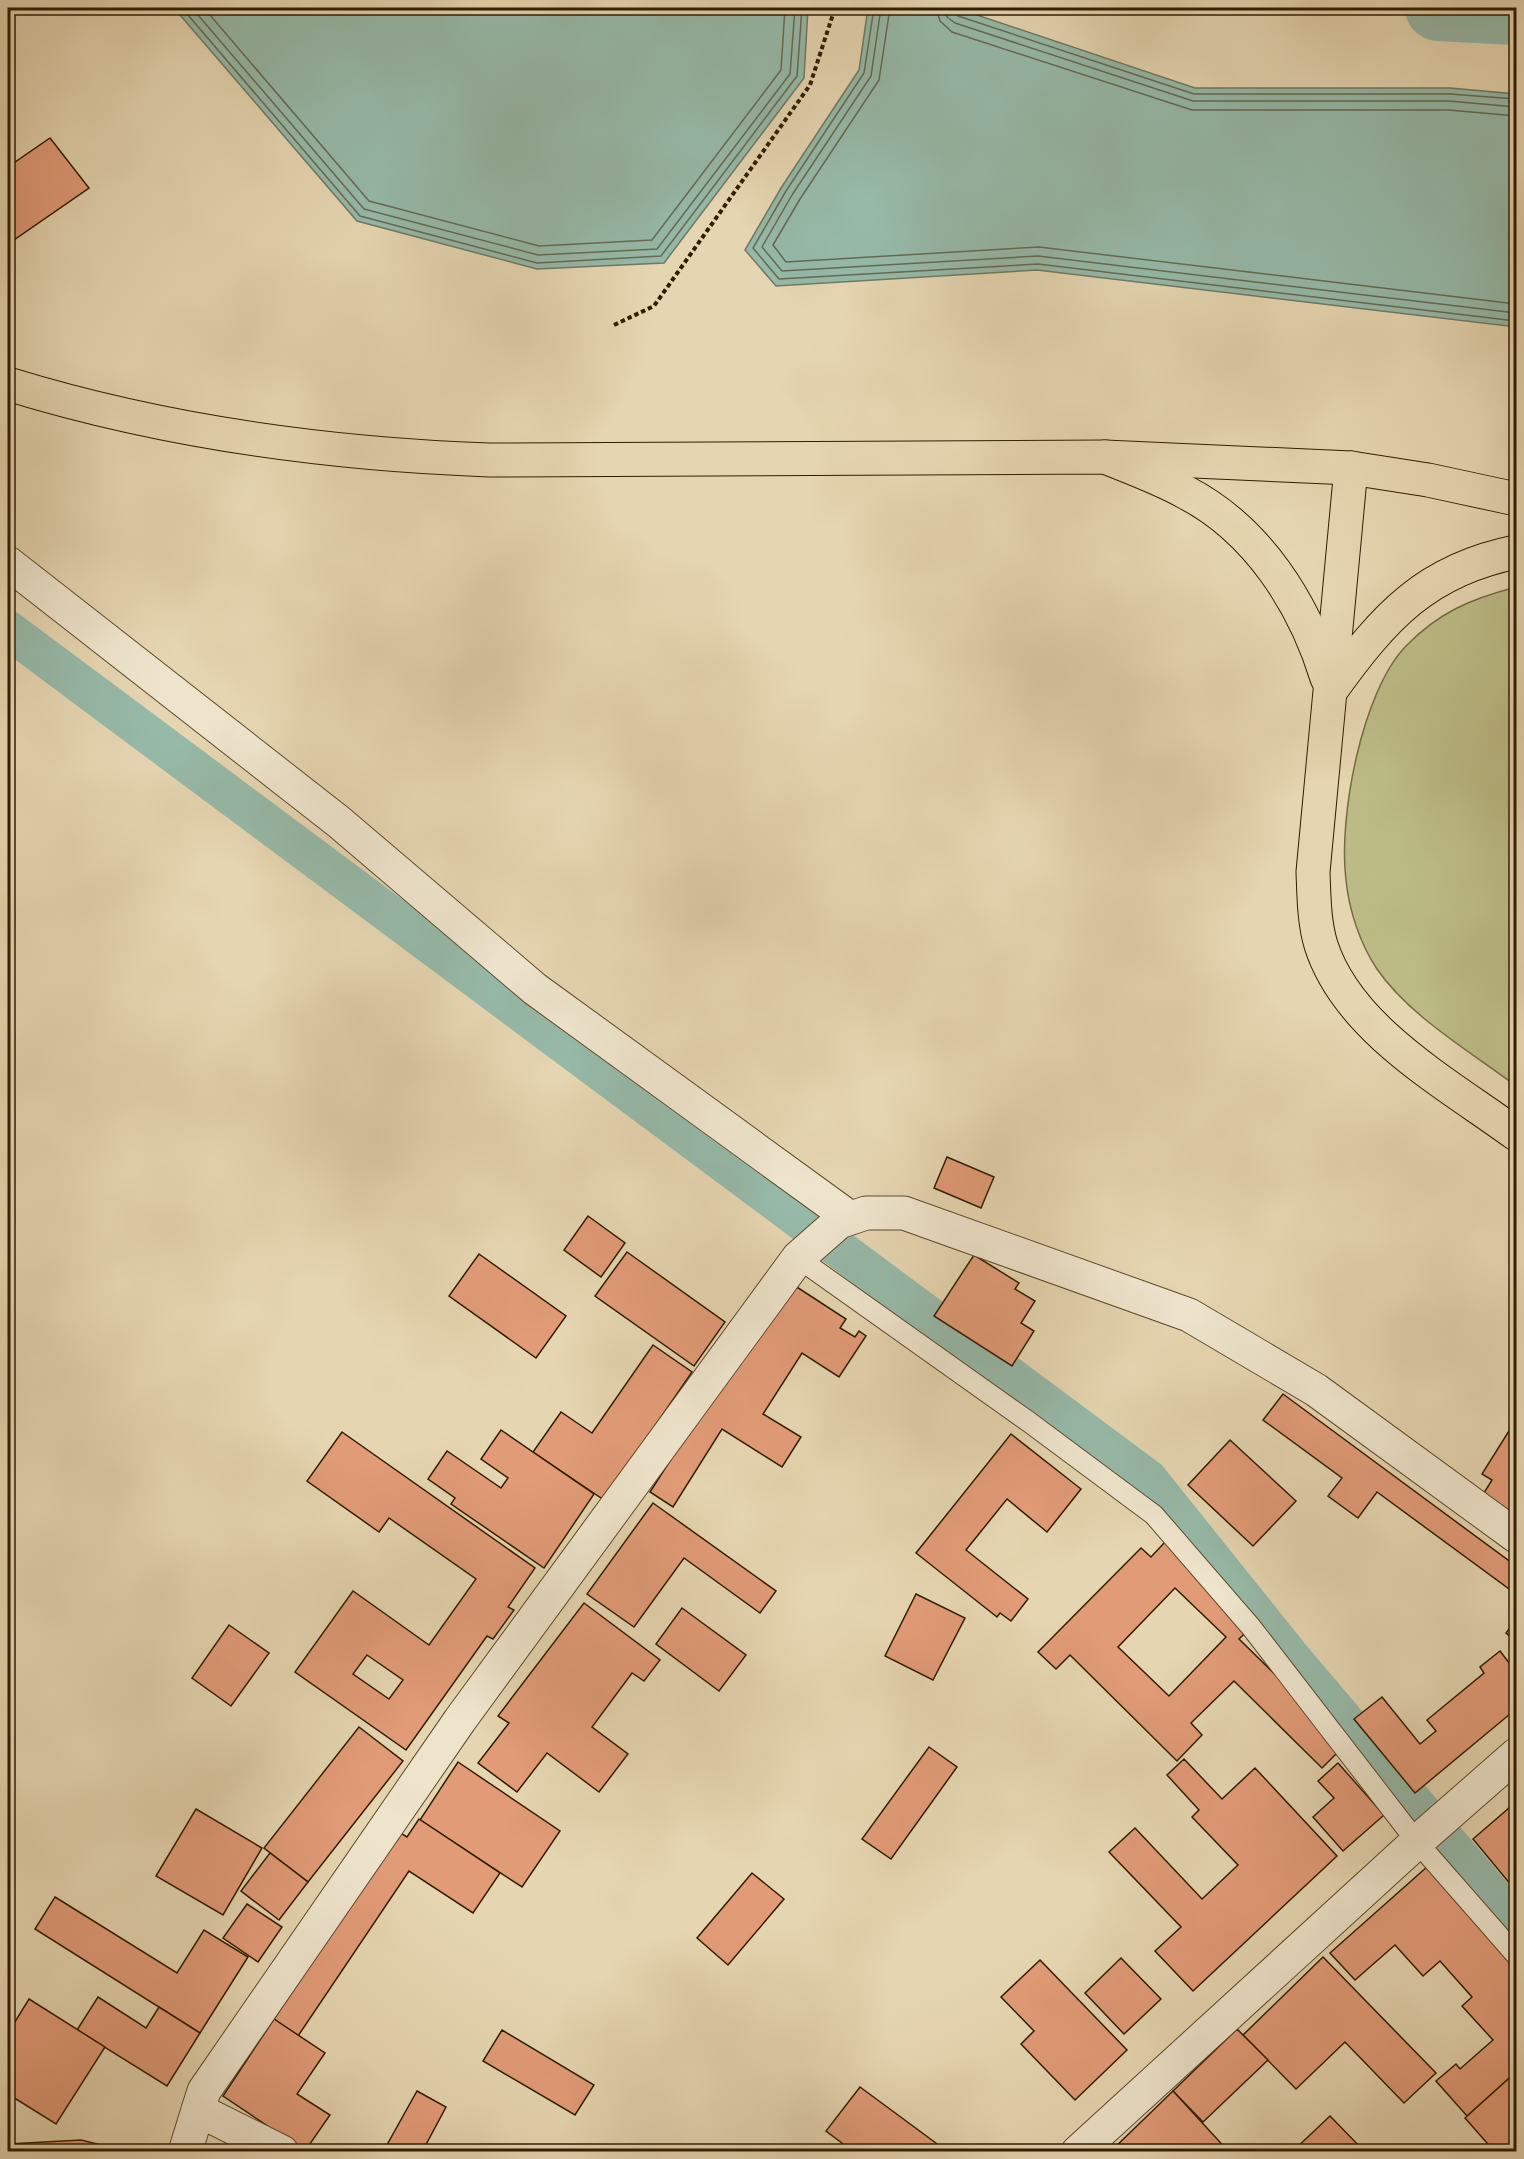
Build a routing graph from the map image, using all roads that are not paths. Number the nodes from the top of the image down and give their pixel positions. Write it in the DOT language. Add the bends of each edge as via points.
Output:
graph roads {
  1 [pos="8,384"];
  2 [pos="1105,457"];
  3 [pos="1351,468"];
  4 [pos="1516,499"];
  5 [pos="1516,552"];
  6 [pos="8,563"];
  7 [pos="1331,690"];
  8 [pos="1516,1134"];
  9 [pos="844,1220"];
  10 [pos="798,1258"];
  11 [pos="1516,1536"];
  12 [pos="1516,1755"];
  13 [pos="1418,1841"];
  14 [pos="1516,1955"];
  15 [pos="198,2110"];
  16 [pos="184,2151"];
  17 [pos="282,2151"];
  18 [pos="1078,2151"];
  1 -- 2 [label="main road" via="112,412 203,430 392,457"];
  2 -- 3 [label="main road"];
  2 -- 7 [label="main road" via="1188,493 1255,546 1302,613"];
  3 -- 4 [label="main road"];
  3 -- 7 [label="main road"];
  5 -- 7 [label="main road" via="1459,570 1422,589 1389,617"];
  6 -- 9 [label="street" via="339,822 535,989"];
  7 -- 8 [label="main road" via="1313,872 1316,924 1329,967 1342,990 1379,1032"];
  9 -- 10 [label="street"];
  9 -- 11 [label="street" via="866,1213 904,1213 1189,1315 1316,1390"];
  10 -- 13 [label="lane" via="1154,1515 1251,1627"];
  10 -- 15 [label="street" via="460,1720 204,2091"];
  12 -- 13 [label="street"];
  13 -- 14 [label="lane"];
  13 -- 18 [label="street"];
  15 -- 16 [label="street"];
  15 -- 17 [label="street"];
}
